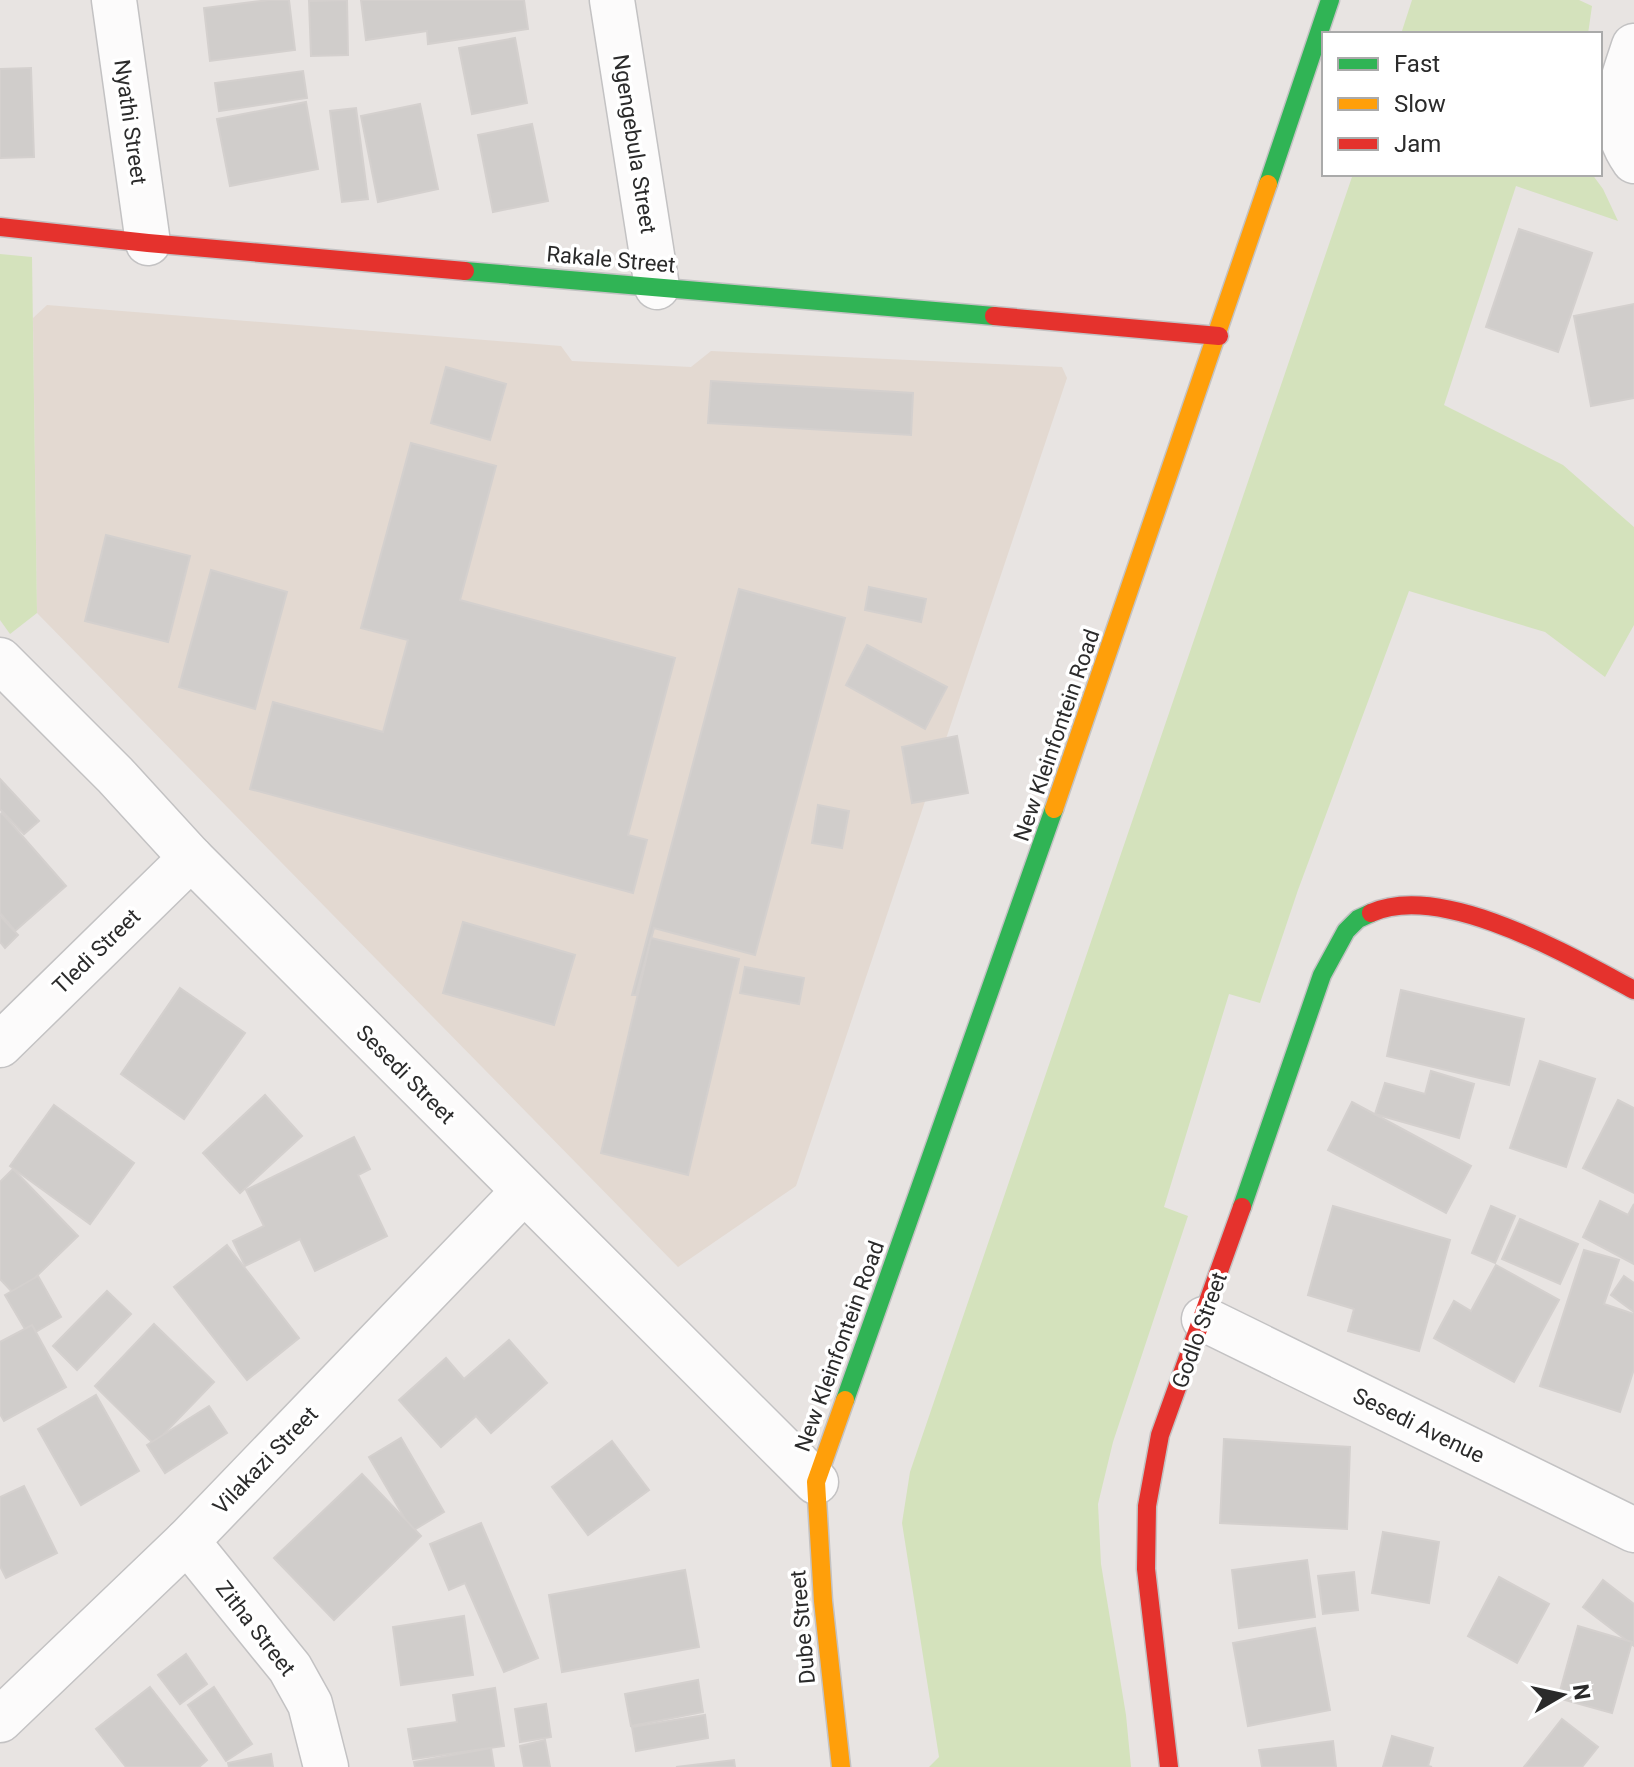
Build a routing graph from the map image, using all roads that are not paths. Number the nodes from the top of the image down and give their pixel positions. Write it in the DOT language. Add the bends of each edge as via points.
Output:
graph roads {
  1 [pos="114,0"];
  2 [pos="612,0"];
  3 [pos="1330,0"];
  4 [pos="1634,46"];
  5 [pos="1634,161"];
  6 [pos="0,227"];
  7 [pos="148,243"];
  8 [pos="657,287"];
  9 [pos="1219,336"];
  10 [pos="0,660"];
  11 [pos="191,858"];
  12 [pos="1634,990"];
  13 [pos="0,1045"];
  14 [pos="523,1192"];
  15 [pos="1204,1319"];
  16 [pos="816,1482"];
  17 [pos="1634,1530"];
  18 [pos="187,1541"];
  19 [pos="0,1720"];
  20 [pos="326,1767"];
  21 [pos="841,1767"];
  22 [pos="1169,1767"];
  1 -- 7 [label="street, Nyathi Street"];
  2 -- 8 [label="street, Ngengebula Street"];
  3 -- 9 [label="street, New Kleinfontein Road"];
  4 -- 5 [label="street" via="1617,97 1618,128"];
  6 -- 7 [label="street, Rakale Street"];
  7 -- 8 [label="street, Rakale Street"];
  8 -- 9 [label="street, Rakale Street"];
  9 -- 16 [label="street, New Kleinfontein Road"];
  10 -- 11 [label="street, Sesedi Street"];
  11 -- 13 [label="street, Tledi Street"];
  11 -- 14 [label="street, Sesedi Street"];
  12 -- 15 [label="street, Godlo Street" via="1529,935 1458,912 1401,903 1360,917 1342,936 1322,975"];
  14 -- 16 [label="street, Sesedi Street"];
  14 -- 18 [label="street, Vilakazi Street"];
  15 -- 17 [label="street, Sesedi Avenue"];
  15 -- 22 [label="street, Godlo Street" via="1160,1435 1147,1506 1146,1569"];
  16 -- 21 [label="street, Dube Street"];
  18 -- 19 [label="street, Vilakazi Street"];
  18 -- 20 [label="street, Zitha Street" via="290,1668 310,1704"];
}
